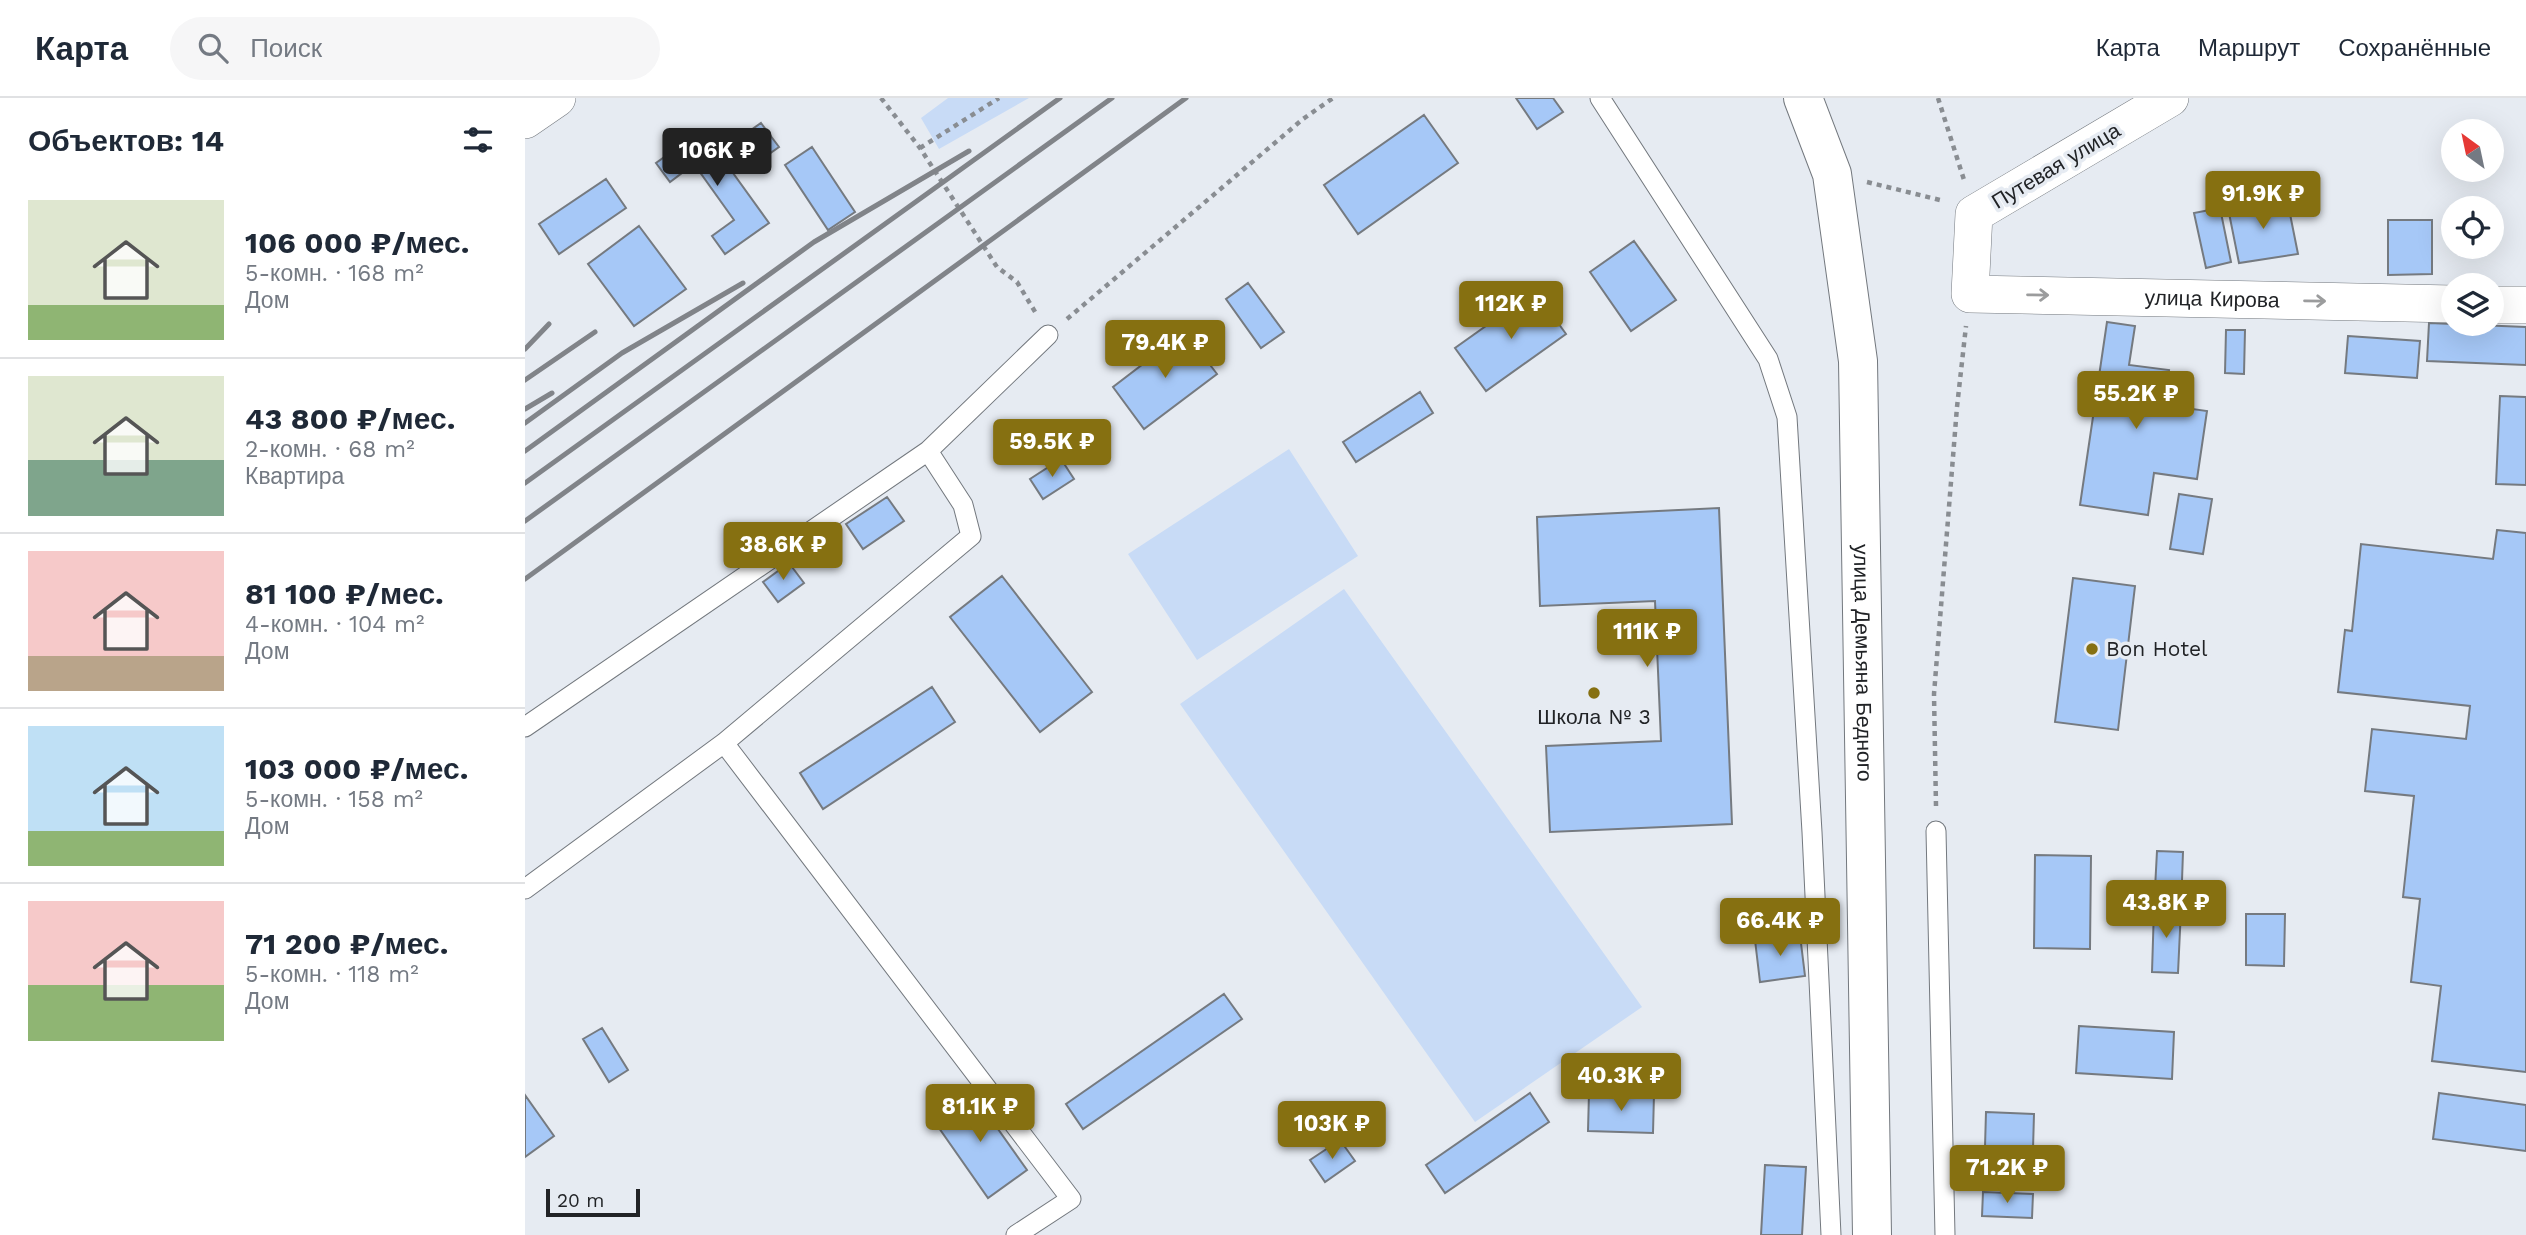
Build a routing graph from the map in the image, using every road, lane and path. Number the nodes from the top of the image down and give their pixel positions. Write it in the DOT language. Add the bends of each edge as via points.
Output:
graph roads {
  1 [pos="557,98"];
  2 [pos="881,98"];
  3 [pos="999,98"];
  4 [pos="1333,98"];
  5 [pos="1600,98"];
  6 [pos="1804,98"];
  7 [pos="1938,98"];
  8 [pos="2170,98"];
  9 [pos="525,120"];
  10 [pos="920,148"];
  11 [pos="1832,174"];
  12 [pos="1963,209"];
  13 [pos="1970,294"];
  14 [pos="2441,304"];
  15 [pos="2504,305"];
  16 [pos="2526,306"];
  17 [pos="1048,335"];
  18 [pos="928,452"];
  19 [pos="525,727"];
  20 [pos="724,743"];
  21 [pos="1936,831"];
  22 [pos="525,889"];
  23 [pos="1016,1235"];
  24 [pos="1831,1235"];
  25 [pos="1872,1235"];
  26 [pos="1945,1235"];
  1 -- 9 [label="street"];
  2 -- 10 [label="path"];
  3 -- 10 [label="path"];
  4 -- 17 [label="path" via="1303,118"];
  5 -- 24 [label="lane" via="1768,359 1787,416"];
  6 -- 11 [label="main road, улица Демьяна Бедного"];
  7 -- 12 [label="path"];
  8 -- 12 [label="street, Путевая улица"];
  10 -- 17 [label="path" via="997,267 1017,282"];
  11 -- 12 [label="path"];
  11 -- 25 [label="main road, улица Демьяна Бедного" via="1858,361"];
  12 -- 13 [label="street, Путевая улица"];
  13 -- 14 [label="street, улица Кирова, one-way"];
  13 -- 21 [label="path" via="1934,694"];
  15 -- 16 [label="street"];
  17 -- 18 [label="lane"];
  18 -- 19 [label="lane"];
  18 -- 20 [label="lane" via="963,505 971,536"];
  20 -- 22 [label="lane"];
  20 -- 23 [label="lane" via="1071,1199"];
  21 -- 26 [label="lane"];
}
